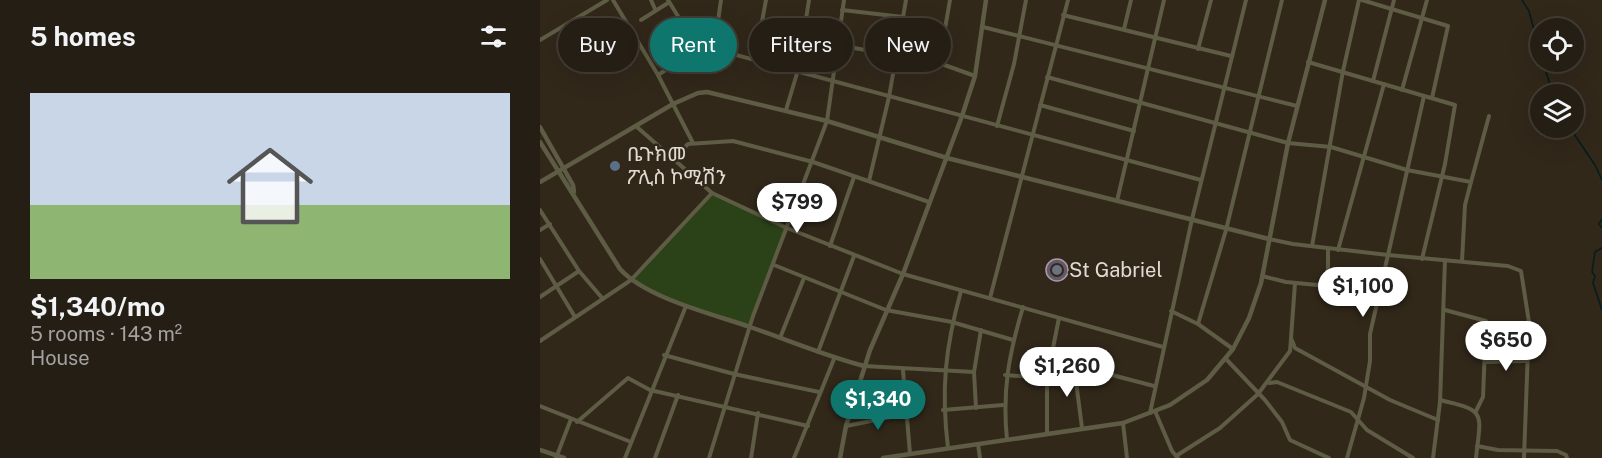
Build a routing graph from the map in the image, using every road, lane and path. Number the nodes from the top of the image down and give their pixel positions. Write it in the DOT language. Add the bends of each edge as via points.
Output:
graph roads {
  1 [pos="607,0"];
  2 [pos="613,0"];
  3 [pos="651,0"];
  4 [pos="721,0"];
  5 [pos="766,0"];
  6 [pos="809,0"];
  7 [pos="844,0"];
  8 [pos="906,0"];
  9 [pos="951,0"];
  10 [pos="986,0"];
  11 [pos="1026,0"];
  12 [pos="1068,0"];
  13 [pos="1131,0"];
  14 [pos="1164,0"];
  15 [pos="1211,0"];
  16 [pos="1246,0"];
  17 [pos="1282,0"];
  18 [pos="1324,0"];
  19 [pos="1361,0"];
  20 [pos="1394,0"];
  21 [pos="1427,0"];
  22 [pos="668,1"];
  23 [pos="656,9"];
  24 [pos="1391,9"];
  25 [pos="842,10"];
  26 [pos="1063,15"];
  27 [pos="903,17"];
  28 [pos="679,18"];
  29 [pos="718,18"];
  30 [pos="763,18"];
  31 [pos="806,18"];
  32 [pos="841,18"];
  33 [pos="948,18"];
  34 [pos="1421,18"];
  35 [pos="641,20"];
  36 [pos="983,27"];
  37 [pos="1124,29"];
  38 [pos="1020,35"];
  39 [pos="1155,39"];
  40 [pos="540,40"];
  41 [pos="1055,45"];
  42 [pos="1198,49"];
  43 [pos="1231,56"];
  44 [pos="1307,62"];
  45 [pos="951,67"];
  46 [pos="1149,67"];
  47 [pos="1343,71"];
  48 [pos="663,72"];
  49 [pos="797,72"];
  50 [pos="804,72"];
  51 [pos="833,72"];
  52 [pos="893,72"];
  53 [pos="658,75"];
  54 [pos="975,76"];
  55 [pos="1047,77"];
  56 [pos="832,81"];
  57 [pos="1373,81"];
  58 [pos="1384,84"];
  59 [pos="1225,87"];
  60 [pos="1402,90"];
  61 [pos="1257,95"];
  62 [pos="1424,96"];
  63 [pos="889,97"];
  64 [pos="1432,98"];
  65 [pos="673,104"];
  66 [pos="1141,104"];
  67 [pos="1040,105"];
  68 [pos="1297,106"];
  69 [pos="786,110"];
  70 [pos="962,116"];
  71 [pos="1489,116"];
  72 [pos="827,121"];
  73 [pos="1216,124"];
  74 [pos="997,126"];
  75 [pos="540,127"];
  76 [pos="637,127"];
  77 [pos="1134,131"];
  78 [pos="1249,132"];
  79 [pos="1032,136"];
  80 [pos="880,138"];
  81 [pos="540,142"];
  82 [pos="693,143"];
  83 [pos="1288,143"];
  84 [pos="1331,147"];
  85 [pos="1363,157"];
  86 [pos="947,158"];
  87 [pos="674,159"];
  88 [pos="1126,160"];
  89 [pos="813,162"];
  90 [pos="564,168"];
  91 [pos="1407,170"];
  92 [pos="558,172"];
  93 [pos="1022,176"];
  94 [pos="854,177"];
  95 [pos="1440,177"];
  96 [pos="1201,180"];
  97 [pos="868,181"];
  98 [pos="540,182"];
  99 [pos="1471,182"];
  100 [pos="574,192"];
  101 [pos="712,193"];
  102 [pos="1117,201"];
  103 [pos="929,202"];
  104 [pos="540,210"];
  105 [pos="1192,219"];
  106 [pos="550,224"];
  107 [pos="787,228"];
  108 [pos="540,230"];
  109 [pos="1226,230"];
  110 [pos="1269,239"];
  111 [pos="830,246"];
  112 [pos="1312,246"];
  113 [pos="1328,248"];
  114 [pos="1338,250"];
  115 [pos="1388,255"];
  116 [pos="854,256"];
  117 [pos="1422,259"];
  118 [pos="1444,260"];
  119 [pos="541,261"];
  120 [pos="1462,261"];
  121 [pos="774,265"];
  122 [pos="579,271"];
  123 [pos="903,274"];
  124 [pos="1262,276"];
  125 [pos="804,278"];
  126 [pos="631,280"];
  127 [pos="1295,283"];
  128 [pos="1381,285"];
  129 [pos="1328,286"];
  130 [pos="556,287"];
  131 [pos="962,291"];
  132 [pos="839,292"];
  133 [pos="540,297"];
  134 [pos="990,298"];
  135 [pos="603,299"];
  136 [pos="686,306"];
  137 [pos="1023,307"];
  138 [pos="886,310"];
  139 [pos="1445,310"];
  140 [pos="1171,311"];
  141 [pos="574,317"];
  142 [pos="1059,318"];
  143 [pos="952,322"];
  144 [pos="1198,324"];
  145 [pos="750,327"];
  146 [pos="981,330"];
  147 [pos="780,338"];
  148 [pos="1291,338"];
  149 [pos="1013,340"];
  150 [pos="540,341"];
  151 [pos="1163,347"];
  152 [pos="1233,349"];
  153 [pos="818,352"];
  154 [pos="664,355"];
  155 [pos="834,359"];
  156 [pos="1051,359"];
  157 [pos="1226,359"];
  158 [pos="1527,361"];
  159 [pos="1485,362"];
  160 [pos="864,366"];
  161 [pos="1074,366"];
  162 [pos="903,370"];
  163 [pos="944,371"];
  164 [pos="974,372"];
  165 [pos="734,374"];
  166 [pos="1005,375"];
  167 [pos="1047,378"];
  168 [pos="1269,382"];
  169 [pos="1154,386"];
  170 [pos="1365,387"];
  171 [pos="650,390"];
  172 [pos="819,392"];
  173 [pos="1258,394"];
  174 [pos="678,395"];
  175 [pos="1440,400"];
  176 [pos="540,405"];
  177 [pos="724,405"];
  178 [pos="1003,405"];
  179 [pos="976,408"];
  180 [pos="943,410"];
  181 [pos="1476,411"];
  182 [pos="1152,412"];
  183 [pos="758,413"];
  184 [pos="906,414"];
  185 [pos="1357,416"];
  186 [pos="571,419"];
  187 [pos="1438,420"];
  188 [pos="577,422"];
  189 [pos="1123,423"];
  190 [pos="808,426"];
  191 [pos="846,426"];
  192 [pos="1082,428"];
  193 [pos="1047,434"];
  194 [pos="1006,440"];
  195 [pos="631,442"];
  196 [pos="978,444"];
  197 [pos="1477,446"];
  198 [pos="948,448"];
  199 [pos="540,450"];
  200 [pos="930,452"];
  201 [pos="1524,452"];
  202 [pos="910,454"];
  203 [pos="556,457"];
  204 [pos="892,457"];
  205 [pos="1177,457"];
  206 [pos="564,458"];
  207 [pos="625,458"];
  208 [pos="655,458"];
  209 [pos="709,458"];
  210 [pos="751,458"];
  211 [pos="794,458"];
  212 [pos="840,458"];
  213 [pos="884,458"];
  214 [pos="931,458"];
  215 [pos="980,458"];
  216 [pos="1127,458"];
  217 [pos="1329,458"];
  218 [pos="1347,458"];
  219 [pos="1413,458"];
  220 [pos="1433,458"];
  221 [pos="1476,458"];
  222 [pos="1524,458"];
  223 [pos="1567,458"];
  1 -- 40 [label="street"];
  2 -- 53 [label="street"];
  3 -- 23 [label="street"];
  4 -- 29 [label="street"];
  5 -- 30 [label="street"];
  6 -- 31 [label="street"];
  7 -- 25 [label="street"];
  8 -- 27 [label="street"];
  9 -- 33 [label="street"];
  10 -- 36 [label="street"];
  11 -- 38 [label="street"];
  12 -- 26 [label="street"];
  13 -- 37 [label="street"];
  14 -- 39 [label="street"];
  15 -- 42 [label="street"];
  16 -- 43 [label="street"];
  17 -- 61 [label="street"];
  18 -- 44 [label="street"];
  19 -- 24 [label="street"];
  19 -- 47 [label="street"];
  20 -- 24 [label="street"];
  21 -- 34 [label="street"];
  22 -- 23 [label="street"];
  22 -- 28 [label="street"];
  23 -- 35 [label="street"];
  24 -- 34 [label="street"];
  24 -- 57 [label="street"];
  25 -- 27 [label="street"];
  25 -- 32 [label="street"];
  26 -- 37 [label="street"];
  26 -- 41 [label="street"];
  34 -- 60 [label="street"];
  34 -- 64 [label="street" via="1445,24 1449,29"];
  36 -- 38 [label="street"];
  36 -- 54 [label="street"];
  37 -- 39 [label="street"];
  38 -- 41 [label="street"];
  38 -- 74 [label="street"];
  39 -- 42 [label="street"];
  39 -- 46 [label="street"];
  41 -- 46 [label="street"];
  41 -- 55 [label="street"];
  42 -- 43 [label="street"];
  43 -- 59 [label="street"];
  44 -- 47 [label="street"];
  44 -- 68 [label="street"];
  45 -- 54 [label="street"];
  46 -- 59 [label="street"];
  46 -- 66 [label="street"];
  47 -- 57 [label="street"];
  47 -- 84 [label="street"];
  48 -- 53 [label="street"];
  49 -- 69 [label="street"];
  50 -- 56 [label="street"];
  51 -- 56 [label="street"];
  52 -- 63 [label="street"];
  53 -- 65 [label="street"];
  54 -- 70 [label="street"];
  55 -- 66 [label="street"];
  55 -- 67 [label="street"];
  56 -- 63 [label="street"];
  56 -- 72 [label="street"];
  57 -- 58 [label="street"];
  58 -- 60 [label="street"];
  58 -- 85 [label="street"];
  59 -- 61 [label="street"];
  59 -- 73 [label="street"];
  60 -- 62 [label="street"];
  61 -- 68 [label="street"];
  61 -- 78 [label="street"];
  62 -- 64 [label="street"];
  62 -- 91 [label="street"];
  63 -- 70 [label="street"];
  63 -- 80 [label="street"];
  64 -- 95 [label="street" via="1456,109"];
  65 -- 69 [label="street" via="707,92"];
  65 -- 76 [label="street"];
  65 -- 82 [label="street"];
  66 -- 73 [label="street"];
  66 -- 77 [label="street"];
  67 -- 77 [label="street"];
  67 -- 79 [label="street"];
  68 -- 83 [label="street"];
  69 -- 72 [label="street"];
  70 -- 74 [label="street"];
  70 -- 86 [label="street"];
  71 -- 99 [label="street"];
  72 -- 80 [label="street"];
  72 -- 89 [label="street"];
  73 -- 78 [label="street"];
  73 -- 96 [label="street"];
  74 -- 79 [label="street"];
  75 -- 90 [label="street"];
  76 -- 87 [label="street"];
  76 -- 90 [label="street"];
  77 -- 88 [label="street"];
  78 -- 83 [label="street"];
  78 -- 109 [label="street"];
  79 -- 88 [label="street"];
  79 -- 93 [label="street"];
  80 -- 86 [label="street"];
  80 -- 97 [label="street"];
  81 -- 92 [label="street"];
  82 -- 87 [label="street"];
  82 -- 89 [label="street" via="733,141"];
  83 -- 84 [label="street"];
  83 -- 110 [label="street"];
  84 -- 85 [label="street"];
  84 -- 112 [label="street"];
  85 -- 91 [label="street"];
  85 -- 114 [label="street"];
  86 -- 93 [label="street"];
  86 -- 103 [label="street"];
  87 -- 101 [label="street"];
  88 -- 96 [label="street"];
  88 -- 102 [label="street"];
  89 -- 94 [label="street"];
  89 -- 107 [label="street"];
  90 -- 92 [label="street"];
  90 -- 100 [label="street"];
  91 -- 95 [label="street"];
  91 -- 115 [label="street"];
  92 -- 98 [label="street"];
  92 -- 100 [label="street"];
  93 -- 102 [label="street"];
  93 -- 134 [label="street"];
  94 -- 97 [label="street"];
  94 -- 111 [label="street"];
  95 -- 99 [label="street"];
  95 -- 117 [label="street"];
  96 -- 105 [label="street"];
  97 -- 103 [label="street"];
  99 -- 120 [label="street" via="1465,206"];
  100 -- 126 [label="street" via="620,269"];
  101 -- 107 [label="street"];
  101 -- 126 [label="street"];
  102 -- 105 [label="street"];
  103 -- 123 [label="street"];
  104 -- 106 [label="street"];
  105 -- 109 [label="street"];
  105 -- 140 [label="street"];
  106 -- 108 [label="street"];
  106 -- 122 [label="street"];
  107 -- 111 [label="street"];
  107 -- 121 [label="street"];
  109 -- 110 [label="street"];
  109 -- 144 [label="street"];
  110 -- 112 [label="street"];
  110 -- 124 [label="street"];
  111 -- 116 [label="street"];
  112 -- 113 [label="street"];
  113 -- 114 [label="street"];
  113 -- 129 [label="street"];
  114 -- 115 [label="street"];
  115 -- 117 [label="street"];
  115 -- 128 [label="street"];
  116 -- 123 [label="street"];
  116 -- 132 [label="street"];
  117 -- 118 [label="street"];
  118 -- 120 [label="street"];
  118 -- 139 [label="street"];
  119 -- 130 [label="street"];
  120 -- 158 [label="street" via="1521,271 1528,307"];
  121 -- 125 [label="street"];
  121 -- 145 [label="street"];
  122 -- 130 [label="street"];
  122 -- 135 [label="street"];
  123 -- 131 [label="street"];
  123 -- 138 [label="street"];
  124 -- 127 [label="street"];
  124 -- 152 [label="street" via="1249,318"];
  125 -- 132 [label="street"];
  125 -- 147 [label="street"];
  126 -- 135 [label="street"];
  126 -- 136 [label="street"];
  127 -- 129 [label="street"];
  127 -- 148 [label="street"];
  128 -- 129 [label="street"];
  128 -- 170 [label="street" via="1370,334"];
  130 -- 133 [label="street"];
  130 -- 141 [label="street"];
  131 -- 134 [label="street"];
  131 -- 143 [label="street"];
  132 -- 138 [label="street"];
  132 -- 153 [label="street"];
  134 -- 137 [label="street"];
  135 -- 141 [label="street"];
  136 -- 145 [label="street"];
  136 -- 154 [label="street"];
  137 -- 142 [label="street"];
  137 -- 149 [label="street"];
  138 -- 143 [label="street"];
  138 -- 160 [label="street"];
  139 -- 159 [label="street" via="1486,321"];
  139 -- 175 [label="street"];
  140 -- 144 [label="street"];
  140 -- 151 [label="street"];
  141 -- 150 [label="street"];
  142 -- 151 [label="street"];
  142 -- 156 [label="street"];
  143 -- 146 [label="street"];
  143 -- 163 [label="street"];
  144 -- 152 [label="street"];
  145 -- 147 [label="street"];
  145 -- 165 [label="street"];
  146 -- 149 [label="street"];
  146 -- 164 [label="street"];
  147 -- 153 [label="street"];
  148 -- 168 [label="street" via="1290,351"];
  148 -- 170 [label="street" via="1295,348"];
  149 -- 166 [label="street"];
  151 -- 169 [label="street"];
  152 -- 157 [label="street"];
  153 -- 155 [label="street"];
  154 -- 165 [label="street"];
  154 -- 171 [label="street"];
  155 -- 160 [label="street"];
  155 -- 172 [label="street"];
  156 -- 161 [label="street"];
  156 -- 167 [label="street"];
  157 -- 173 [label="street"];
  157 -- 182 [label="street" via="1192,392"];
  158 -- 159 [label="street"];
  158 -- 201 [label="street"];
  159 -- 181 [label="street" via="1483,396"];
  160 -- 162 [label="street"];
  160 -- 191 [label="street"];
  161 -- 169 [label="street"];
  161 -- 192 [label="street"];
  162 -- 163 [label="street"];
  162 -- 184 [label="street"];
  163 -- 164 [label="street"];
  163 -- 180 [label="street"];
  164 -- 179 [label="street"];
  165 -- 172 [label="street"];
  165 -- 177 [label="street"];
  166 -- 167 [label="street"];
  166 -- 178 [label="street"];
  167 -- 193 [label="street"];
  168 -- 173 [label="street"];
  168 -- 185 [label="street"];
  169 -- 182 [label="street"];
  170 -- 185 [label="street"];
  170 -- 187 [label="street"];
  171 -- 174 [label="street"];
  171 -- 188 [label="street" via="628,378"];
  171 -- 195 [label="street"];
  172 -- 190 [label="street"];
  173 -- 205 [label="street" via="1220,429"];
  173 -- 217 [label="street" via="1282,422 1290,440"];
  174 -- 177 [label="street"];
  174 -- 208 [label="street"];
  175 -- 181 [label="street"];
  175 -- 187 [label="street"];
  176 -- 186 [label="street"];
  177 -- 183 [label="street"];
  177 -- 209 [label="street"];
  178 -- 179 [label="street"];
  178 -- 194 [label="street"];
  179 -- 180 [label="street"];
  180 -- 198 [label="street"];
  181 -- 197 [label="street" via="1480,426"];
  182 -- 189 [label="street"];
  182 -- 205 [label="street"];
  183 -- 190 [label="street"];
  183 -- 210 [label="street"];
  184 -- 191 [label="street"];
  184 -- 202 [label="street"];
  185 -- 218 [label="street"];
  185 -- 219 [label="street" via="1367,430"];
  186 -- 188 [label="street"];
  186 -- 203 [label="street"];
  187 -- 220 [label="street"];
  188 -- 195 [label="street"];
  189 -- 192 [label="street"];
  189 -- 216 [label="street"];
  190 -- 211 [label="street"];
  191 -- 212 [label="street"];
  192 -- 193 [label="street"];
  193 -- 194 [label="street"];
  194 -- 196 [label="street"];
  195 -- 207 [label="street"];
  196 -- 198 [label="street"];
  196 -- 215 [label="street"];
  197 -- 201 [label="street"];
  197 -- 221 [label="street"];
  198 -- 200 [label="street"];
  199 -- 203 [label="street"];
  200 -- 202 [label="street"];
  200 -- 214 [label="street"];
  201 -- 222 [label="street"];
  201 -- 223 [label="street" via="1557,451"];
  202 -- 204 [label="street"];
  203 -- 206 [label="street"];
  204 -- 213 [label="street"];
}
